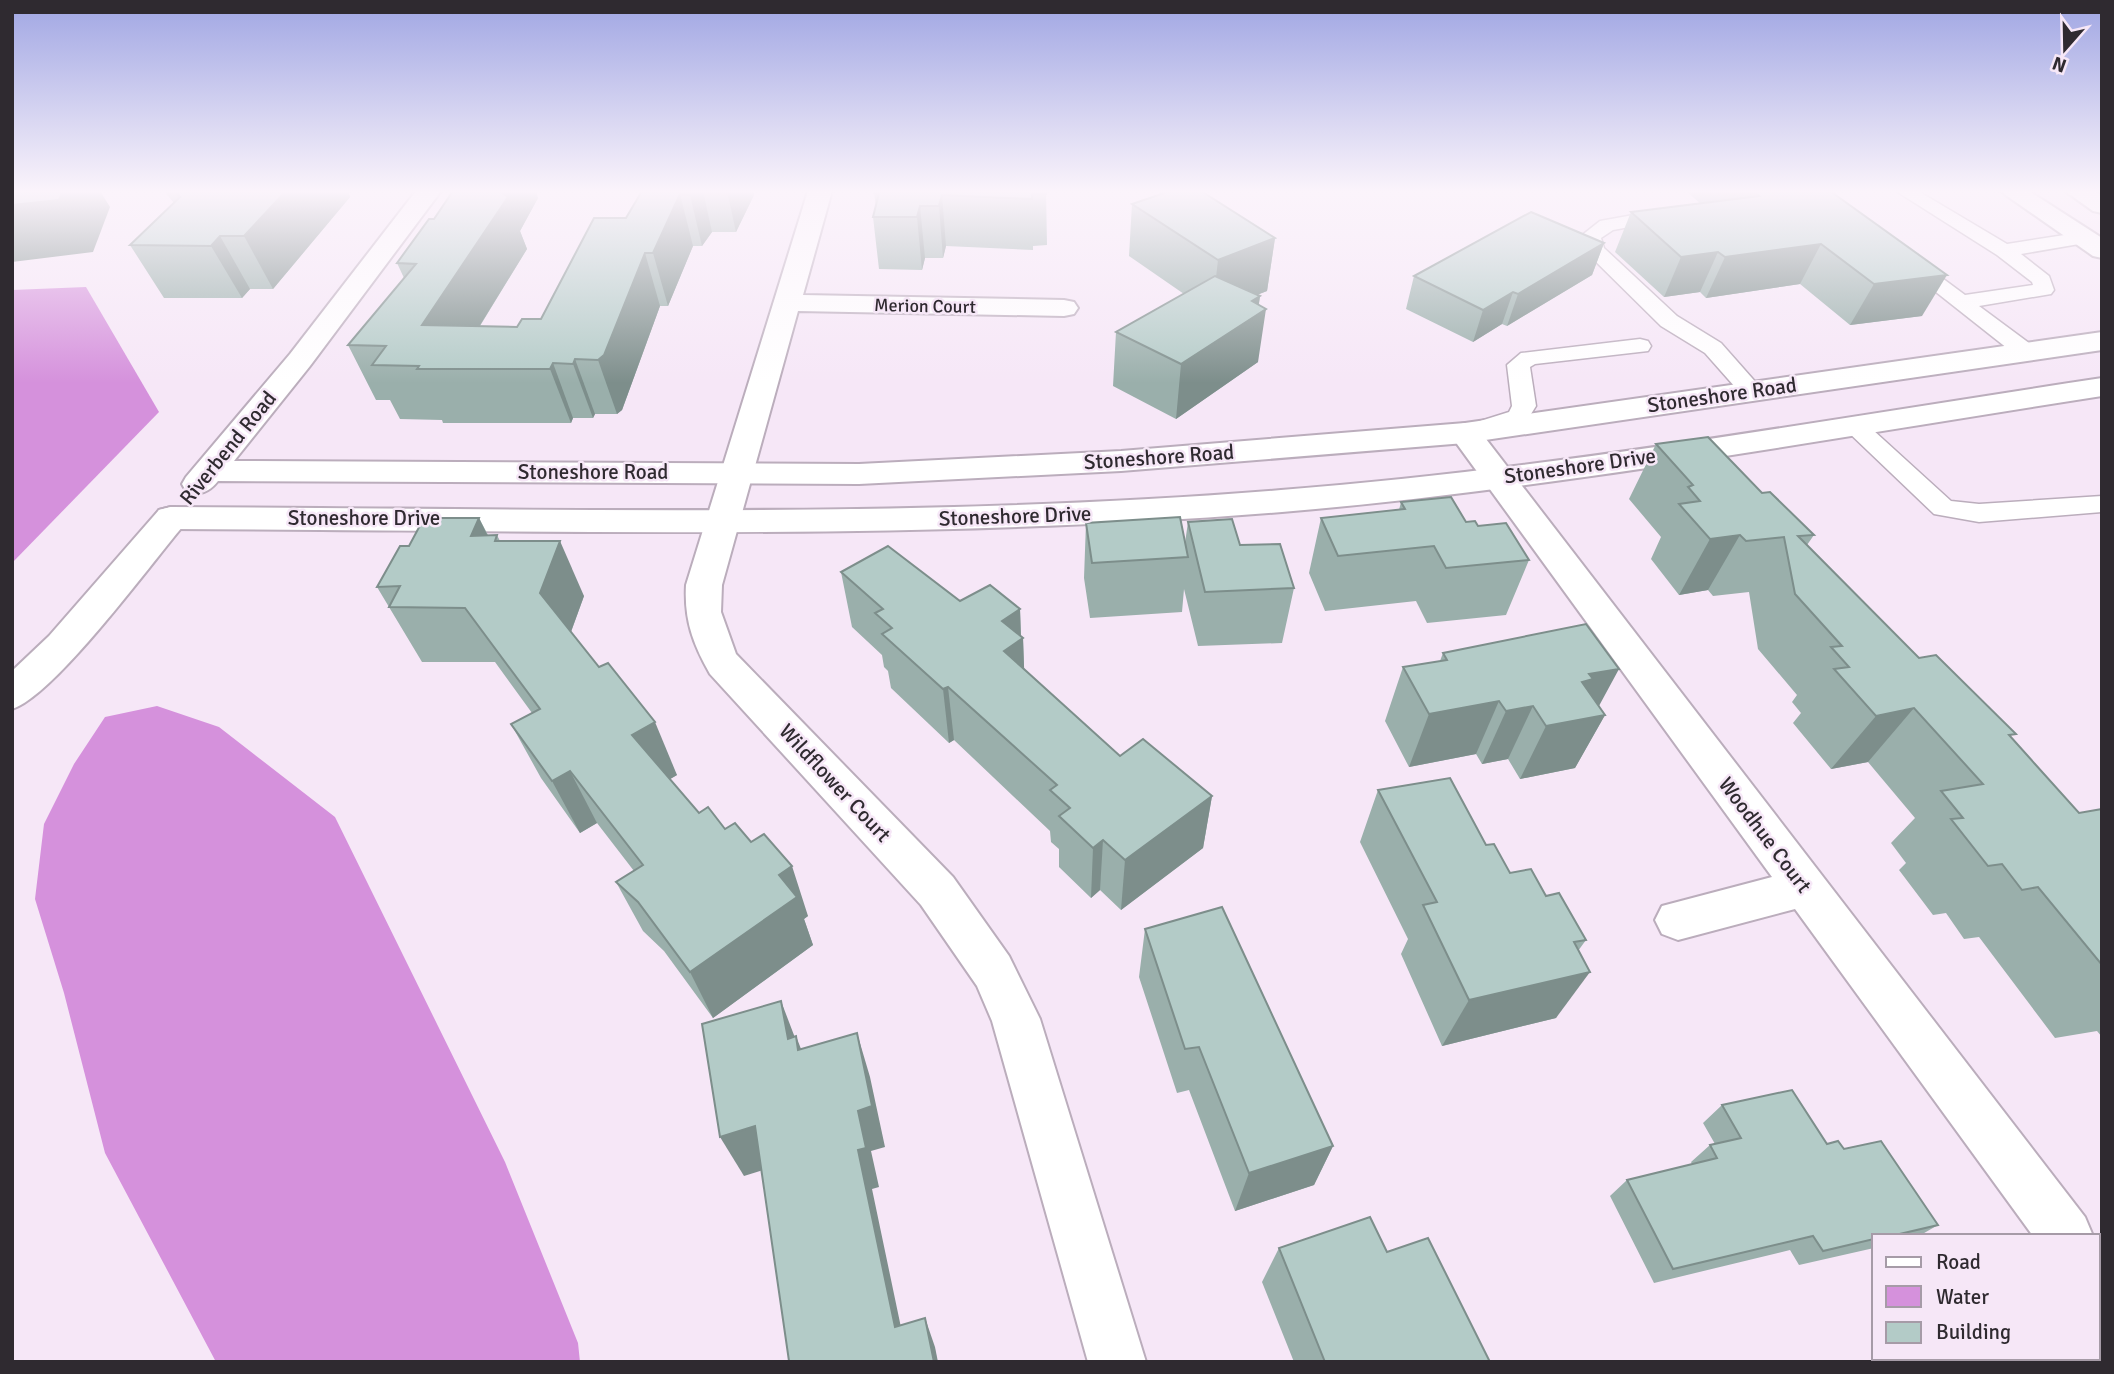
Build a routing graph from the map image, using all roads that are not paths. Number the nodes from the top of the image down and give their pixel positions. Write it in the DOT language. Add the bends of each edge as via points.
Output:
graph roads {
  1 [pos="380,255"];
  2 [pos="801,255"];
  3 [pos="1599,255"];
  4 [pos="1899,255"];
  5 [pos="2009,255"];
  6 [pos="1961,302"];
  7 [pos="786,303"];
  8 [pos="1064,308"];
  9 [pos="2102,341"];
  10 [pos="1640,346"];
  11 [pos="2025,351"];
  12 [pos="2102,387"];
  13 [pos="1752,391"];
  14 [pos="1854,425"];
  15 [pos="1465,433"];
  16 [pos="209,471"];
  17 [pos="735,473"];
  18 [pos="1499,478"];
  19 [pos="2102,504"];
  20 [pos="171,518"];
  21 [pos="723,518"];
  22 [pos="12,694"];
  23 [pos="1804,888"];
  24 [pos="1678,920"];
  25 [pos="2064,1234"];
  26 [pos="1117,1362"];
  1 -- 16 [label="street, Riverbend Road"];
  2 -- 7 [label="street, Wildflower Court"];
  3 -- 13 [label="lane" via="1669,321 1713,348"];
  4 -- 6 [label="lane"];
  5 -- 6 [label="lane" via="2042,280 2045,290"];
  6 -- 11 [label="lane"];
  7 -- 8 [label="street, Merion Court"];
  7 -- 17 [label="street, Wildflower Court"];
  9 -- 11 [label="street, Stoneshore Road"];
  10 -- 15 [label="lane" via="1529,358 1518,365 1524,406 1518,417"];
  11 -- 13 [label="street, Stoneshore Road"];
  12 -- 14 [label="street"];
  13 -- 15 [label="street, Stoneshore Road"];
  14 -- 18 [label="street, Stoneshore Drive"];
  14 -- 19 [label="lane" via="1943,508 1979,513"];
  15 -- 17 [label="street, Stoneshore Road" via="1121,461 859,474"];
  15 -- 18 [label="street, Woodhue Court"];
  16 -- 17 [label="street, Stoneshore Road"];
  16 -- 20 [label="street, Riverbend Road"];
  17 -- 21 [label="street, Wildflower Court"];
  18 -- 21 [label="street, Stoneshore Drive" via="1086,514 907,520"];
  18 -- 23 [label="street, Woodhue Court"];
  20 -- 21 [label="street, Stoneshore Drive"];
  20 -- 22 [label="street, Riverbend Road" via="71,636"];
  21 -- 26 [label="street, Wildflower Court" via="704,585 703,612 712,645 723,664 937,891 993,971 1016,1018"];
  23 -- 24 [label="street"];
  23 -- 25 [label="street, Woodhue Court"];
}
